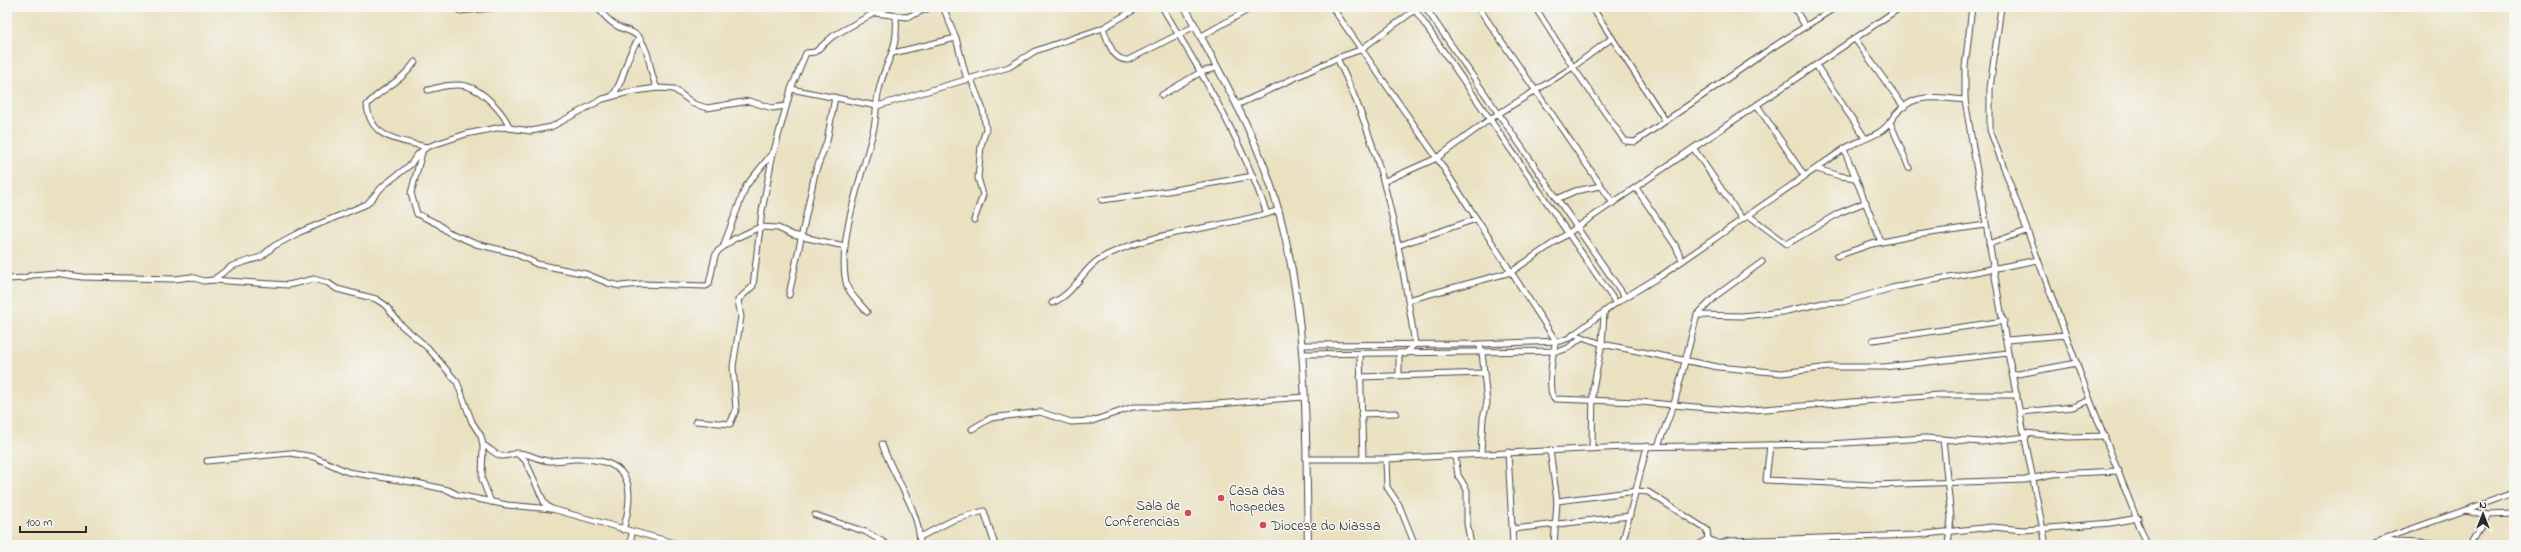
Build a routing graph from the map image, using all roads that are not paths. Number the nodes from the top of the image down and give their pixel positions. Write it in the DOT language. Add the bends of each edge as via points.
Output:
graph roads {
  1 [pos="501,7"];
  2 [pos="597,7"];
  3 [pos="892,7"];
  4 [pos="932,7"];
  5 [pos="943,7"];
  6 [pos="1139,7"];
  7 [pos="1162,7"];
  8 [pos="1185,7"];
  9 [pos="1189,7"];
  10 [pos="1253,7"];
  11 [pos="1332,7"];
  12 [pos="1426,7"];
  13 [pos="1478,7"];
  14 [pos="1535,7"];
  15 [pos="1592,7"];
  16 [pos="1794,7"];
  17 [pos="1836,7"];
  18 [pos="1901,7"];
  19 [pos="1972,7"];
  20 [pos="2001,7"];
  21 [pos="1415,8"];
  22 [pos="460,12"];
  23 [pos="874,13"];
  24 [pos="896,17"];
  25 [pos="1193,23"];
  26 [pos="1805,26"];
  27 [pos="1103,28"];
  28 [pos="1179,35"];
  29 [pos="1200,36"];
  30 [pos="640,38"];
  31 [pos="956,38"];
  32 [pos="1612,38"];
  33 [pos="1855,39"];
  34 [pos="1360,50"];
  35 [pos="893,53"];
  36 [pos="1337,58"];
  37 [pos="415,62"];
  38 [pos="1816,65"];
  39 [pos="1573,67"];
  40 [pos="1216,68"];
  41 [pos="1201,72"];
  42 [pos="969,79"];
  43 [pos="657,88"];
  44 [pos="791,89"];
  45 [pos="428,90"];
  46 [pos="1536,91"];
  47 [pos="1162,95"];
  48 [pos="612,96"];
  49 [pos="835,97"];
  50 [pos="1965,100"];
  51 [pos="1237,105"];
  52 [pos="1757,105"];
  53 [pos="786,106"];
  54 [pos="877,106"];
  55 [pos="1904,107"];
  56 [pos="1498,113"];
  57 [pos="1490,119"];
  58 [pos="1665,120"];
  59 [pos="1890,122"];
  60 [pos="510,128"];
  61 [pos="1865,138"];
  62 [pos="425,148"];
  63 [pos="1694,149"];
  64 [pos="1844,149"];
  65 [pos="773,153"];
  66 [pos="1437,158"];
  67 [pos="1533,165"];
  68 [pos="1909,168"];
  69 [pos="1817,169"];
  70 [pos="1526,171"];
  71 [pos="1253,176"];
  72 [pos="1805,177"];
  73 [pos="1856,178"];
  74 [pos="1385,181"];
  75 [pos="1601,186"];
  76 [pos="1636,188"];
  77 [pos="1557,199"];
  78 [pos="1102,200"];
  79 [pos="1866,202"];
  80 [pos="1613,203"];
  81 [pos="1279,210"];
  82 [pos="1267,214"];
  83 [pos="1748,215"];
  84 [pos="1476,219"];
  85 [pos="1742,219"];
  86 [pos="974,220"];
  87 [pos="1985,225"];
  88 [pos="760,227"];
  89 [pos="1577,228"];
  90 [pos="2026,231"];
  91 [pos="1568,235"];
  92 [pos="802,237"];
  93 [pos="1882,242"];
  94 [pos="1989,244"];
  95 [pos="1400,245"];
  96 [pos="845,246"];
  97 [pos="722,247"];
  98 [pos="1836,256"];
  99 [pos="1682,260"];
  100 [pos="2038,260"];
  101 [pos="1762,262"];
  102 [pos="1994,270"];
  103 [pos="1511,272"];
  104 [pos="7,279"];
  105 [pos="213,280"];
  106 [pos="789,295"];
  107 [pos="1624,297"];
  108 [pos="1408,300"];
  109 [pos="1052,303"];
  110 [pos="1616,303"];
  111 [pos="867,312"];
  112 [pos="1604,314"];
  113 [pos="1697,315"];
  114 [pos="2004,321"];
  115 [pos="1574,334"];
  116 [pos="2066,335"];
  117 [pos="1582,337"];
  118 [pos="1874,340"];
  119 [pos="2007,340"];
  120 [pos="1556,341"];
  121 [pos="1302,344"];
  122 [pos="1415,344"];
  123 [pos="1479,344"];
  124 [pos="1602,344"];
  125 [pos="1553,351"];
  126 [pos="1482,352"];
  127 [pos="2008,353"];
  128 [pos="1302,354"];
  129 [pos="1399,354"];
  130 [pos="1405,354"];
  131 [pos="1360,355"];
  132 [pos="1685,360"];
  133 [pos="2077,364"];
  134 [pos="1484,373"];
  135 [pos="1399,375"];
  136 [pos="2013,375"];
  137 [pos="1360,377"];
  138 [pos="2017,395"];
  139 [pos="1304,397"];
  140 [pos="1592,400"];
  141 [pos="2090,400"];
  142 [pos="1674,404"];
  143 [pos="2021,412"];
  144 [pos="1396,413"];
  145 [pos="1361,414"];
  146 [pos="696,421"];
  147 [pos="972,429"];
  148 [pos="2025,435"];
  149 [pos="2105,436"];
  150 [pos="1943,439"];
  151 [pos="882,444"];
  152 [pos="483,445"];
  153 [pos="1770,445"];
  154 [pos="1648,446"];
  155 [pos="1658,446"];
  156 [pos="1592,448"];
  157 [pos="1550,450"];
  158 [pos="1508,452"];
  159 [pos="516,453"];
  160 [pos="1481,453"];
  161 [pos="1454,456"];
  162 [pos="1306,459"];
  163 [pos="1363,459"];
  164 [pos="1386,459"];
  165 [pos="207,461"];
  166 [pos="2118,471"];
  167 [pos="2034,479"];
  168 [pos="1948,482"];
  169 [pos="1637,491"];
  170 [pos="2514,493"];
  171 [pos="1557,501"];
  172 [pos="491,502"];
  173 [pos="552,509"];
  174 [pos="2465,510"];
  175 [pos="2514,514"];
  176 [pos="815,515"];
  177 [pos="2488,515"];
  178 [pos="1630,516"];
  179 [pos="2138,518"];
  180 [pos="1554,524"];
  181 [pos="2043,528"];
  182 [pos="1513,529"];
  183 [pos="623,530"];
  184 [pos="1948,531"];
  185 [pos="632,533"];
  186 [pos="920,537"];
  187 [pos="1708,539"];
  188 [pos="2381,539"];
  189 [pos="630,545"];
  190 [pos="682,545"];
  191 [pos="888,545"];
  192 [pos="920,545"];
  193 [pos="995,545"];
  194 [pos="1308,545"];
  195 [pos="1415,545"];
  196 [pos="1471,545"];
  197 [pos="1513,545"];
  198 [pos="1554,545"];
  199 [pos="1622,545"];
  200 [pos="1698,545"];
  201 [pos="1948,545"];
  202 [pos="2046,545"];
  203 [pos="2147,545"];
  204 [pos="2366,545"];
  205 [pos="2459,545"];
  206 [pos="2471,545"];
  1 -- 22 [label="street"];
  2 -- 30 [label="street" via="610,22 633,31"];
  3 -- 23 [label="street"];
  4 -- 24 [label="street" via="907,17"];
  5 -- 31 [label="street"];
  6 -- 27 [label="street"];
  7 -- 28 [label="street"];
  8 -- 25 [label="main road"];
  9 -- 25 [label="main road"];
  10 -- 29 [label="street"];
  11 -- 34 [label="street"];
  12 -- 56 [label="street"];
  13 -- 46 [label="street"];
  14 -- 39 [label="street"];
  15 -- 32 [label="street"];
  16 -- 26 [label="street"];
  17 -- 26 [label="street"];
  18 -- 33 [label="street"];
  19 -- 50 [label="street" via="1965,67"];
  20 -- 90 [label="street" via="1990,88 1990,130"];
  21 -- 34 [label="street"];
  21 -- 57 [label="street"];
  23 -- 24 [label="street"];
  23 -- 44 [label="street" via="834,36 815,52 806,53"];
  24 -- 35 [label="street" via="897,37"];
  25 -- 28 [label="street"];
  25 -- 29 [label="main road"];
  26 -- 58 [label="street"];
  27 -- 28 [label="street" via="1116,56 1123,60 1128,60"];
  27 -- 42 [label="street" via="1035,51 1009,67"];
  28 -- 41 [label="street"];
  29 -- 40 [label="main road"];
  30 -- 43 [label="street" via="651,64"];
  30 -- 48 [label="street" via="629,52 621,80"];
  31 -- 35 [label="street"];
  31 -- 42 [label="street"];
  32 -- 39 [label="street"];
  32 -- 58 [label="street"];
  33 -- 38 [label="street"];
  33 -- 55 [label="street"];
  34 -- 36 [label="street"];
  34 -- 66 [label="street"];
  35 -- 54 [label="street" via="879,90"];
  36 -- 51 [label="street"];
  36 -- 74 [label="street" via="1355,97"];
  37 -- 62 [label="street" via="400,80 373,98 367,105 368,116 373,127 386,135"];
  38 -- 52 [label="street"];
  38 -- 61 [label="street"];
  39 -- 46 [label="street"];
  39 -- 58 [label="street" via="1625,141 1635,142"];
  40 -- 41 [label="street"];
  40 -- 51 [label="main road"];
  41 -- 47 [label="street"];
  41 -- 71 [label="street"];
  42 -- 54 [label="street"];
  42 -- 86 [label="street" via="983,110 986,129 981,146 978,178 983,195"];
  43 -- 48 [label="street"];
  43 -- 53 [label="street" via="674,89 694,104 708,108 749,101 772,108"];
  44 -- 49 [label="street"];
  44 -- 53 [label="street"];
  45 -- 60 [label="street" via="451,85 472,88 499,109"];
  46 -- 56 [label="street"];
  46 -- 75 [label="street"];
  48 -- 60 [label="street" via="551,127 531,131"];
  49 -- 54 [label="street"];
  49 -- 92 [label="street" via="827,141 815,173"];
  50 -- 55 [label="street" via="1928,96"];
  50 -- 87 [label="street"];
  51 -- 81 [label="main road" via="1264,166"];
  52 -- 63 [label="street"];
  52 -- 72 [label="street"];
  53 -- 65 [label="street"];
  54 -- 96 [label="street"];
  55 -- 59 [label="street"];
  56 -- 57 [label="street"];
  56 -- 67 [label="street"];
  57 -- 66 [label="street"];
  57 -- 70 [label="street"];
  59 -- 61 [label="street" via="1884,131"];
  59 -- 68 [label="street"];
  60 -- 62 [label="street" via="502,127 466,134"];
  61 -- 64 [label="street"];
  62 -- 97 [label="street" via="410,193 417,214 476,244 514,253 537,264 586,274 620,286 706,286 709,284 715,256"];
  62 -- 105 [label="street" via="410,165 383,186 368,204 300,232 274,246 261,257 232,266"];
  63 -- 76 [label="street"];
  63 -- 85 [label="street"];
  64 -- 69 [label="street"];
  64 -- 73 [label="street"];
  65 -- 88 [label="street"];
  65 -- 97 [label="street" via="746,186"];
  66 -- 74 [label="street"];
  66 -- 84 [label="street"];
  67 -- 70 [label="street"];
  67 -- 77 [label="street"];
  69 -- 72 [label="street"];
  69 -- 73 [label="street"];
  70 -- 91 [label="street"];
  71 -- 78 [label="street"];
  71 -- 82 [label="street"];
  72 -- 83 [label="street"];
  73 -- 79 [label="street"];
  74 -- 95 [label="street"];
  75 -- 77 [label="street" via="1575,191"];
  75 -- 80 [label="street"];
  76 -- 80 [label="street"];
  76 -- 99 [label="street" via="1675,245"];
  77 -- 89 [label="street"];
  79 -- 83 [label="street" via="1839,212 1787,244"];
  79 -- 93 [label="street"];
  80 -- 89 [label="street"];
  81 -- 82 [label="street"];
  81 -- 121 [label="main road" via="1294,280"];
  82 -- 109 [label="street" via="1133,244 1094,262 1065,298"];
  83 -- 85 [label="street"];
  84 -- 95 [label="street"];
  84 -- 103 [label="street"];
  85 -- 99 [label="street"];
  87 -- 93 [label="street"];
  87 -- 94 [label="street"];
  88 -- 92 [label="street" via="778,228"];
  88 -- 97 [label="street"];
  88 -- 146 [label="street" via="752,286 738,300 741,317 733,366 736,414 730,424"];
  89 -- 91 [label="street"];
  89 -- 107 [label="street"];
  90 -- 94 [label="street"];
  90 -- 100 [label="street"];
  91 -- 103 [label="street"];
  91 -- 110 [label="street"];
  92 -- 96 [label="street"];
  92 -- 106 [label="street"];
  93 -- 98 [label="street"];
  94 -- 102 [label="street"];
  95 -- 108 [label="street"];
  96 -- 111 [label="street" via="844,268 847,284"];
  99 -- 107 [label="street"];
  100 -- 102 [label="street"];
  100 -- 116 [label="street"];
  101 -- 113 [label="street" via="1717,295"];
  102 -- 113 [label="street" via="1892,288 1843,302 1823,303 1774,313 1742,316"];
  102 -- 114 [label="street"];
  103 -- 108 [label="street"];
  103 -- 120 [label="street"];
  104 -- 105 [label="street" via="55,273 82,277 191,277 204,281"];
  105 -- 152 [label="street" via="288,285 314,279 337,289 376,299 432,352 457,382"];
  107 -- 110 [label="street"];
  108 -- 122 [label="street"];
  110 -- 112 [label="street"];
  112 -- 115 [label="street"];
  112 -- 124 [label="street"];
  113 -- 132 [label="street"];
  114 -- 118 [label="street"];
  114 -- 119 [label="street"];
  115 -- 117 [label="street"];
  115 -- 120 [label="street" via="1561,342"];
  116 -- 119 [label="street"];
  116 -- 133 [label="street"];
  117 -- 124 [label="street"];
  117 -- 125 [label="street" via="1568,348"];
  119 -- 127 [label="street"];
  120 -- 123 [label="street"];
  120 -- 125 [label="street"];
  121 -- 122 [label="street"];
  121 -- 128 [label="main road"];
  122 -- 123 [label="street"];
  122 -- 130 [label="street"];
  123 -- 126 [label="street"];
  124 -- 132 [label="street"];
  124 -- 140 [label="street"];
  125 -- 126 [label="street"];
  125 -- 140 [label="street" via="1552,397"];
  126 -- 130 [label="street"];
  126 -- 134 [label="street"];
  127 -- 132 [label="street" via="1884,367 1830,367 1782,373 1718,367"];
  127 -- 136 [label="street"];
  128 -- 131 [label="street"];
  128 -- 139 [label="main road"];
  129 -- 130 [label="street"];
  129 -- 131 [label="street"];
  129 -- 135 [label="street"];
  131 -- 137 [label="street"];
  132 -- 142 [label="street"];
  133 -- 136 [label="street"];
  133 -- 141 [label="street"];
  134 -- 135 [label="street"];
  134 -- 160 [label="street" via="1486,403"];
  135 -- 137 [label="street"];
  136 -- 138 [label="street"];
  137 -- 145 [label="street"];
  138 -- 142 [label="street" via="1940,395 1740,411"];
  138 -- 143 [label="street"];
  139 -- 147 [label="street" via="1178,407 1133,407 1092,421 1071,422 1040,412 991,418"];
  139 -- 162 [label="main road"];
  140 -- 142 [label="street"];
  140 -- 156 [label="street"];
  141 -- 143 [label="street" via="2074,407"];
  141 -- 149 [label="street"];
  142 -- 155 [label="street"];
  143 -- 148 [label="street"];
  144 -- 145 [label="street"];
  145 -- 163 [label="street"];
  148 -- 149 [label="street"];
  148 -- 150 [label="street" via="1982,442"];
  148 -- 167 [label="street"];
  149 -- 166 [label="street"];
  150 -- 153 [label="street"];
  150 -- 168 [label="street"];
  151 -- 186 [label="street" via="887,460 915,515"];
  152 -- 159 [label="street" via="502,456"];
  152 -- 172 [label="street" via="482,479"];
  153 -- 155 [label="street"];
  153 -- 168 [label="street" via="1766,480 1838,485"];
  154 -- 155 [label="street"];
  154 -- 156 [label="street"];
  154 -- 169 [label="street"];
  156 -- 157 [label="street"];
  157 -- 158 [label="street"];
  157 -- 171 [label="street"];
  158 -- 160 [label="street"];
  158 -- 182 [label="street"];
  159 -- 173 [label="street" via="525,460 545,504"];
  159 -- 183 [label="street" via="548,461 572,459 604,462 616,466 627,479 629,487 628,511"];
  160 -- 161 [label="street"];
  161 -- 164 [label="street"];
  161 -- 196 [label="street" via="1458,475 1467,490 1467,523"];
  162 -- 163 [label="street"];
  162 -- 194 [label="main road"];
  163 -- 164 [label="street"];
  164 -- 195 [label="street" via="1387,487 1399,505"];
  165 -- 172 [label="street" via="290,453 314,457 348,472 417,483"];
  166 -- 167 [label="street" via="2072,472"];
  166 -- 179 [label="street"];
  167 -- 168 [label="street"];
  167 -- 181 [label="street"];
  168 -- 184 [label="street" via="1951,518"];
  169 -- 171 [label="street"];
  169 -- 178 [label="street"];
  169 -- 187 [label="street" via="1648,492 1691,519 1707,530"];
  170 -- 174 [label="street"];
  171 -- 180 [label="street"];
  172 -- 173 [label="street"];
  173 -- 183 [label="street"];
  174 -- 177 [label="street"];
  174 -- 188 [label="street"];
  175 -- 177 [label="street"];
  176 -- 191 [label="street" via="866,532"];
  177 -- 206 [label="street"];
  178 -- 180 [label="street"];
  178 -- 199 [label="street"];
  179 -- 181 [label="street" via="2111,523"];
  179 -- 203 [label="street"];
  180 -- 182 [label="street"];
  180 -- 198 [label="street"];
  181 -- 184 [label="street" via="2024,530 1992,527"];
  181 -- 202 [label="street"];
  182 -- 197 [label="street"];
  183 -- 185 [label="street"];
  184 -- 187 [label="street" via="1916,535 1728,541 1720,544"];
  184 -- 201 [label="street"];
  185 -- 189 [label="street"];
  185 -- 190 [label="street"];
  186 -- 192 [label="street"];
  186 -- 193 [label="street" via="953,520 984,511"];
  187 -- 200 [label="street"];
  188 -- 204 [label="street"];
  188 -- 205 [label="street"];
}
